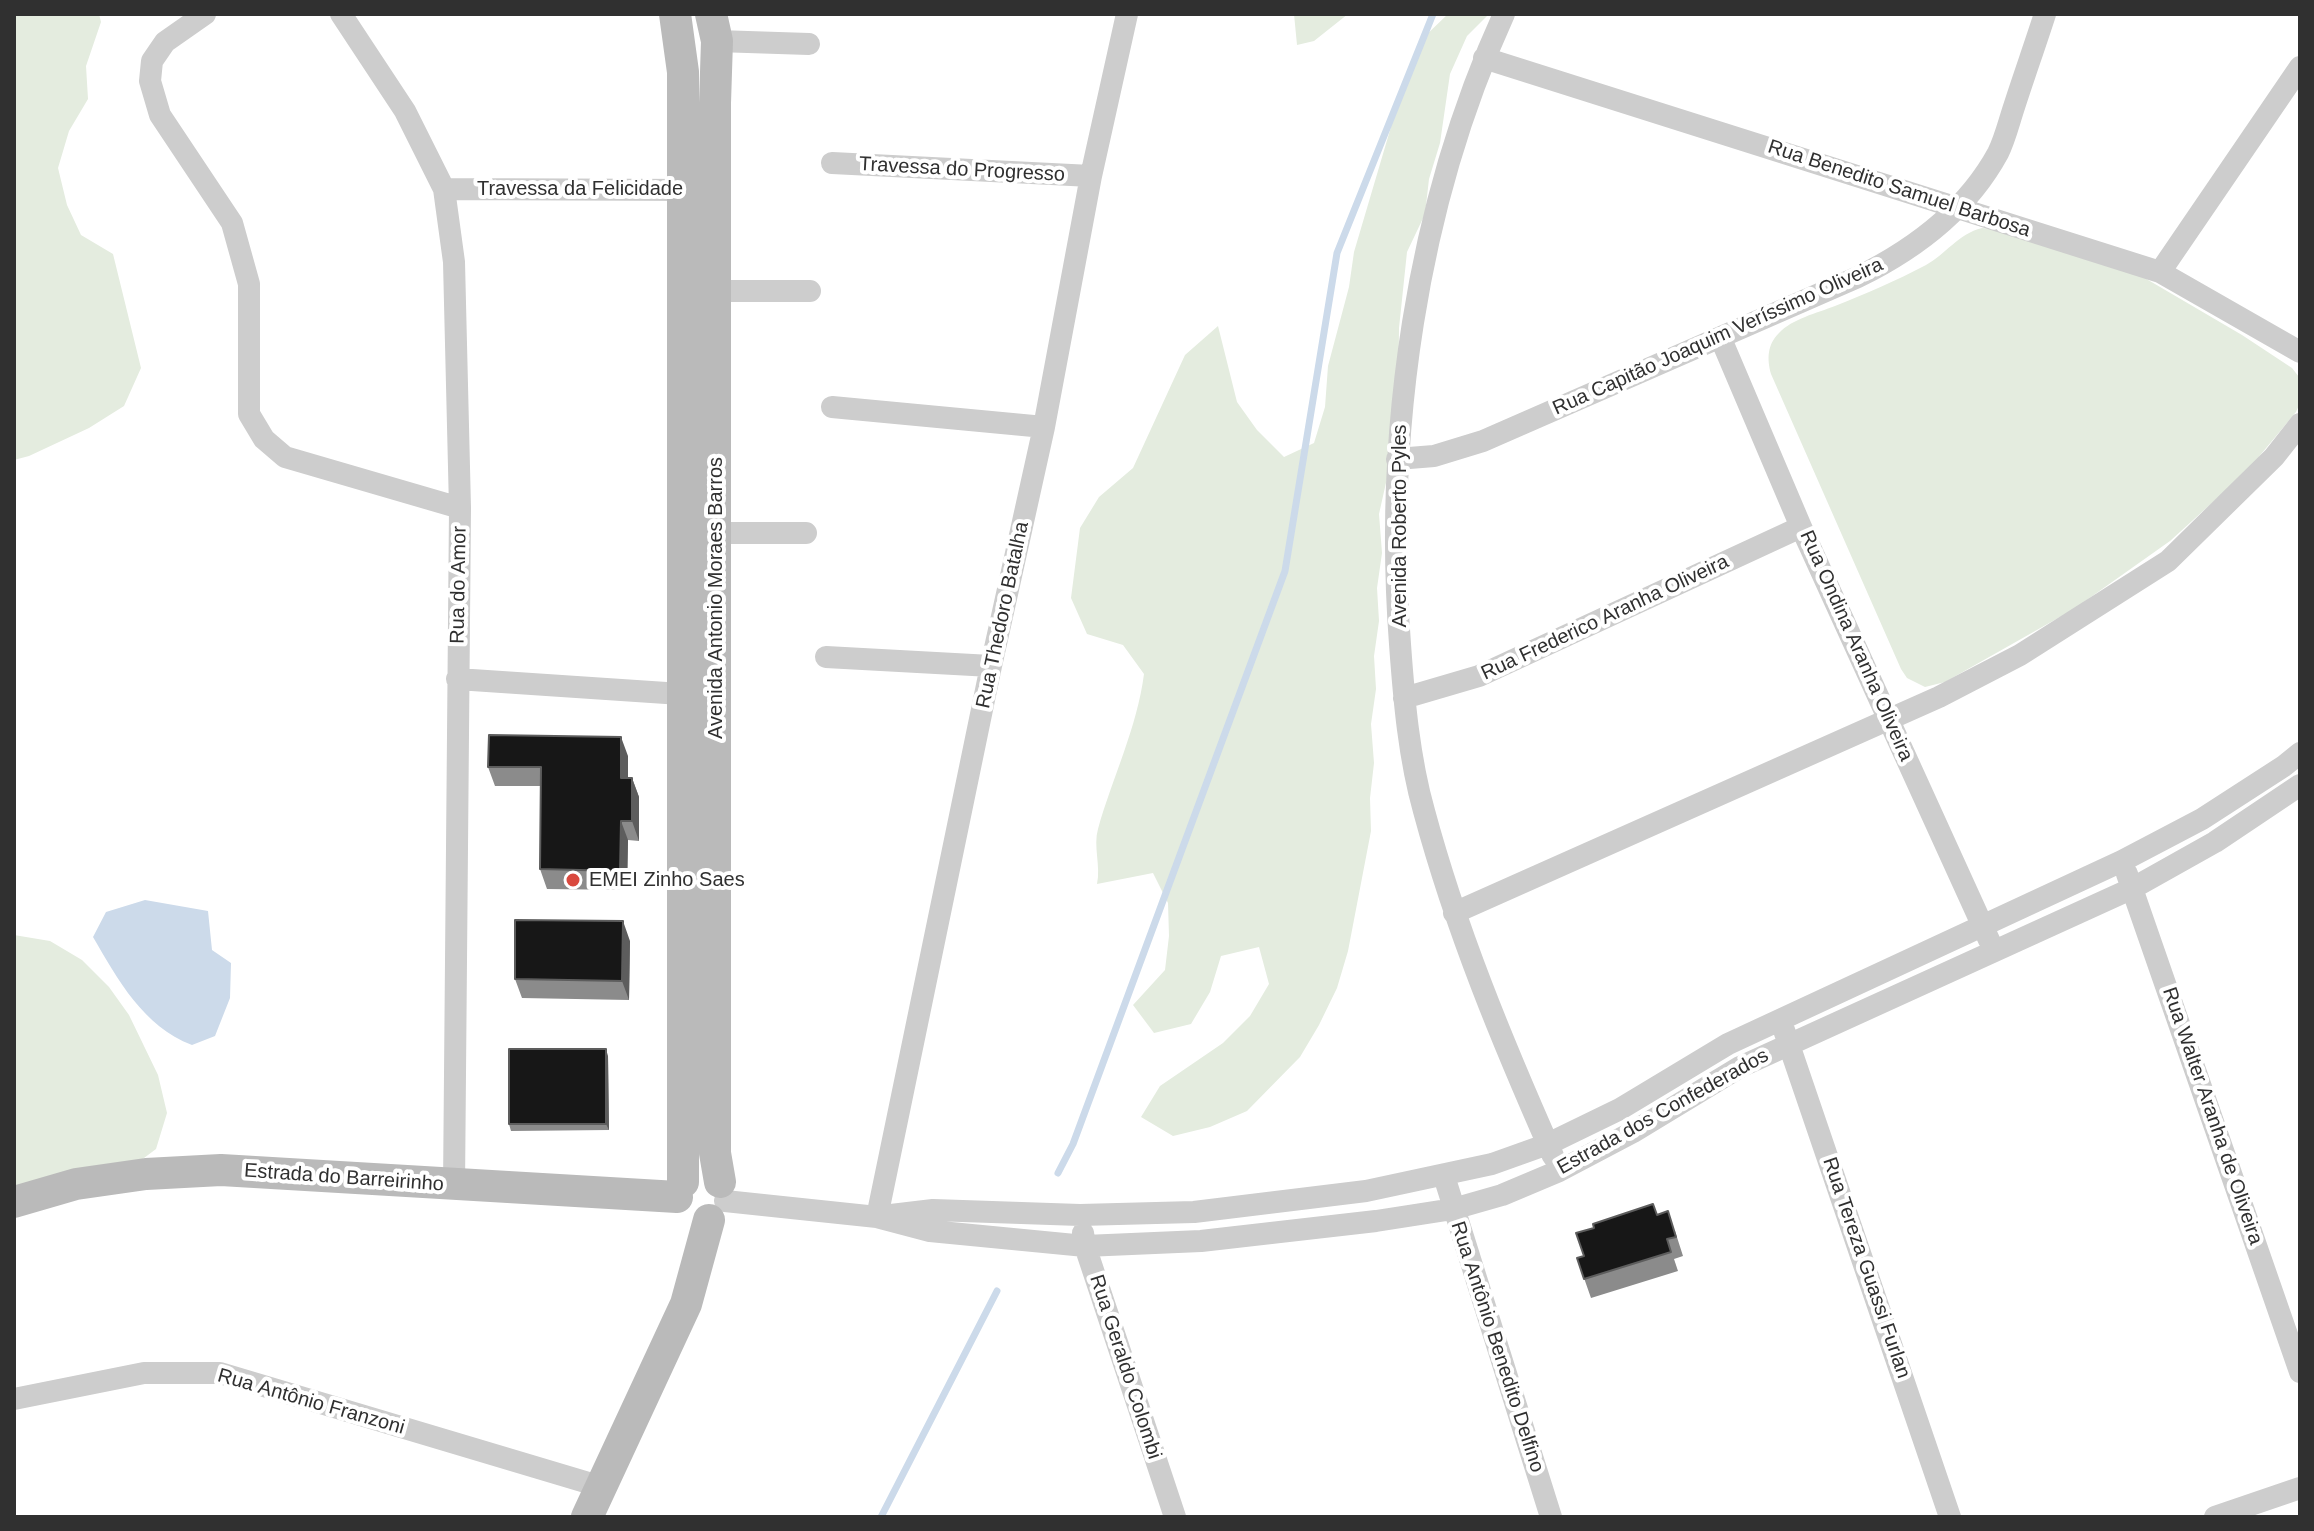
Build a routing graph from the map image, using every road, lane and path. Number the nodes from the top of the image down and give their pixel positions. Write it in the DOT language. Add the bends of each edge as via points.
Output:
graph roads {
  1 [pos="205,14"];
  2 [pos="341,14"];
  3 [pos="675,14"];
  4 [pos="1127,14"];
  5 [pos="1504,14"];
  6 [pos="2044,14"];
  7 [pos="714,28"];
  8 [pos="809,44"];
  9 [pos="1484,58"];
  10 [pos="2300,67"];
  11 [pos="832,163"];
  12 [pos="1091,176"];
  13 [pos="444,189"];
  14 [pos="716,189"];
  15 [pos="681,190"];
  16 [pos="1959,207"];
  17 [pos="2160,272"];
  18 [pos="716,291"];
  19 [pos="810,291"];
  20 [pos="1721,339"];
  21 [pos="2300,352"];
  22 [pos="832,407"];
  23 [pos="2300,424"];
  24 [pos="1044,427"];
  25 [pos="1397,459"];
  26 [pos="460,508"];
  27 [pos="1801,527"];
  28 [pos="681,533"];
  29 [pos="806,533"];
  30 [pos="716,534"];
  31 [pos="826,657"];
  32 [pos="991,666"];
  33 [pos="457,679"];
  34 [pos="681,694"];
  35 [pos="716,696"];
  36 [pos="1404,698"];
  37 [pos="1889,719"];
  38 [pos="2300,753"];
  39 [pos="2300,785"];
  40 [pos="2122,861"];
  41 [pos="2133,888"];
  42 [pos="1454,913"];
  43 [pos="1983,927"];
  44 [pos="1994,951"];
  45 [pos="1779,1020"];
  46 [pos="1790,1044"];
  47 [pos="1548,1144"];
  48 [pos="1559,1171"];
  49 [pos="1444,1176"];
  50 [pos="454,1186"];
  51 [pos="680,1190"];
  52 [pos="718,1201"];
  53 [pos="14,1202"];
  54 [pos="1453,1209"];
  55 [pos="1080,1215"];
  56 [pos="877,1217"];
  57 [pos="1085,1246"];
  58 [pos="2300,1372"];
  59 [pos="14,1399"];
  60 [pos="602,1487"];
  61 [pos="2300,1488"];
  62 [pos="587,1517"];
  63 [pos="1175,1517"];
  64 [pos="1551,1517"];
  65 [pos="1950,1517"];
  66 [pos="2215,1517"];
  1 -- 26 [label="street" via="165,42 152,61 150,81 160,115 232,223 249,284 249,414 264,439 285,457"];
  2 -- 13 [label="street, Rua do Amor" via="405,111"];
  3 -- 15 [label="street, Avenida Antonio Moraes Barros" via="683,72"];
  4 -- 12 [label="street, Rua Thedoro Batalha"];
  5 -- 9 [label="street, Avenida Roberto Pyles"];
  6 -- 16 [label="street, Rua Capitão Joaquim Veríssimo Oliveira" via="2000,150"];
  7 -- 8 [label="street"];
  7 -- 14 [label="street, Avenida Antonio Moraes Barros"];
  9 -- 16 [label="street, Rua Benedito Samuel Barbosa"];
  9 -- 25 [label="street, Avenida Roberto Pyles" via="1440,192 1403,395"];
  10 -- 17 [label="street"];
  11 -- 12 [label="street, Travessa do Progresso"];
  12 -- 24 [label="street, Rua Thedoro Batalha"];
  13 -- 15 [label="street, Travessa da Felicidade"];
  13 -- 26 [label="street, Rua do Amor" via="454,262"];
  14 -- 15 [label="street, Travessa da Felicidade"];
  14 -- 18 [label="street, Avenida Antonio Moraes Barros"];
  15 -- 28 [label="street, Avenida Antonio Moraes Barros"];
  16 -- 17 [label="street, Rua Benedito Samuel Barbosa"];
  16 -- 20 [label="street, Rua Capitão Joaquim Veríssimo Oliveira" via="1887,263"];
  17 -- 21 [label="street, Rua Benedito Samuel Barbosa"];
  18 -- 19 [label="street"];
  18 -- 30 [label="street, Avenida Antonio Moraes Barros"];
  20 -- 25 [label="street, Rua Capitão Joaquim Veríssimo Oliveira" via="1483,441 1434,456"];
  20 -- 27 [label="street, Rua Ondina Aranha Oliveira"];
  22 -- 24 [label="street"];
  23 -- 37 [label="street" via="2274,457 2168,561 2020,655"];
  24 -- 32 [label="street, Rua Thedoro Batalha"];
  25 -- 36 [label="street, Avenida Roberto Pyles" via="1396,588"];
  26 -- 33 [label="street, Rua do Amor"];
  27 -- 36 [label="street, Rua Frederico Aranha Oliveira" via="1479,676"];
  27 -- 37 [label="street, Rua Ondina Aranha Oliveira"];
  28 -- 30 [label="street"];
  28 -- 34 [label="street, Avenida Antonio Moraes Barros"];
  29 -- 30 [label="street"];
  30 -- 35 [label="street, Avenida Antonio Moraes Barros"];
  31 -- 32 [label="street"];
  32 -- 56 [label="street, Rua Thedoro Batalha"];
  33 -- 34 [label="street"];
  33 -- 50 [label="street, Rua do Amor"];
  34 -- 35 [label="street"];
  34 -- 51 [label="street, Avenida Antonio Moraes Barros"];
  35 -- 52 [label="street, Avenida Antonio Moraes Barros"];
  36 -- 42 [label="street, Avenida Roberto Pyles" via="1423,808"];
  37 -- 42 [label="street"];
  37 -- 43 [label="street, Rua Ondina Aranha Oliveira"];
  38 -- 40 [label="street, Estrada dos Confederados" via="2202,819"];
  39 -- 41 [label="street, Estrada dos Confederados"];
  40 -- 41 [label="street, Rua Walter Aranha de Oliveira"];
  40 -- 43 [label="street, Estrada dos Confederados"];
  41 -- 44 [label="street, Estrada dos Confederados"];
  41 -- 58 [label="street, Rua Walter Aranha de Oliveira"];
  42 -- 47 [label="street, Avenida Roberto Pyles"];
  43 -- 44 [label="street, Rua Ondina Aranha Oliveira"];
  43 -- 45 [label="street, Estrada dos Confederados"];
  44 -- 46 [label="street, Estrada dos Confederados"];
  45 -- 46 [label="street, Rua Tereza Guassi Furlan"];
  45 -- 47 [label="street, Estrada dos Confederados"];
  46 -- 48 [label="street, Estrada dos Confederados"];
  46 -- 65 [label="street, Rua Tereza Guassi Furlan"];
  47 -- 48 [label="street, Avenida Roberto Pyles"];
  47 -- 49 [label="street, Estrada dos Confederados"];
  48 -- 54 [label="street, Estrada dos Confederados"];
  49 -- 54 [label="street, Rua Antônio Benedito Delfino"];
  49 -- 55 [label="street, Estrada dos Confederados" via="1194,1212"];
  50 -- 51 [label="street, Estrada do Barreirinho"];
  50 -- 53 [label="street, Estrada do Barreirinho" via="221,1170 76,1184"];
  51 -- 52 [label="street, Estrada do Barreirinho" via="697,1174 705,1174"];
  51 -- 52 [label="street" via="682,1212 694,1221"];
  52 -- 56 [label="street, Estrada dos Confederados"];
  52 -- 60 [label="street" via="686,1304"];
  54 -- 57 [label="street, Estrada dos Confederados" via="1201,1241"];
  54 -- 64 [label="street, Rua Antônio Benedito Delfino"];
  55 -- 56 [label="street, Estrada dos Confederados" via="933,1210"];
  55 -- 57 [label="street, Rua Geraldo Colombi"];
  56 -- 57 [label="street, Estrada dos Confederados" via="930,1231"];
  57 -- 63 [label="street, Rua Geraldo Colombi"];
  59 -- 60 [label="street, Rua Antônio Franzoni" via="144,1373 220,1373"];
  60 -- 62 [label="street"];
  61 -- 66 [label="street"];
}
